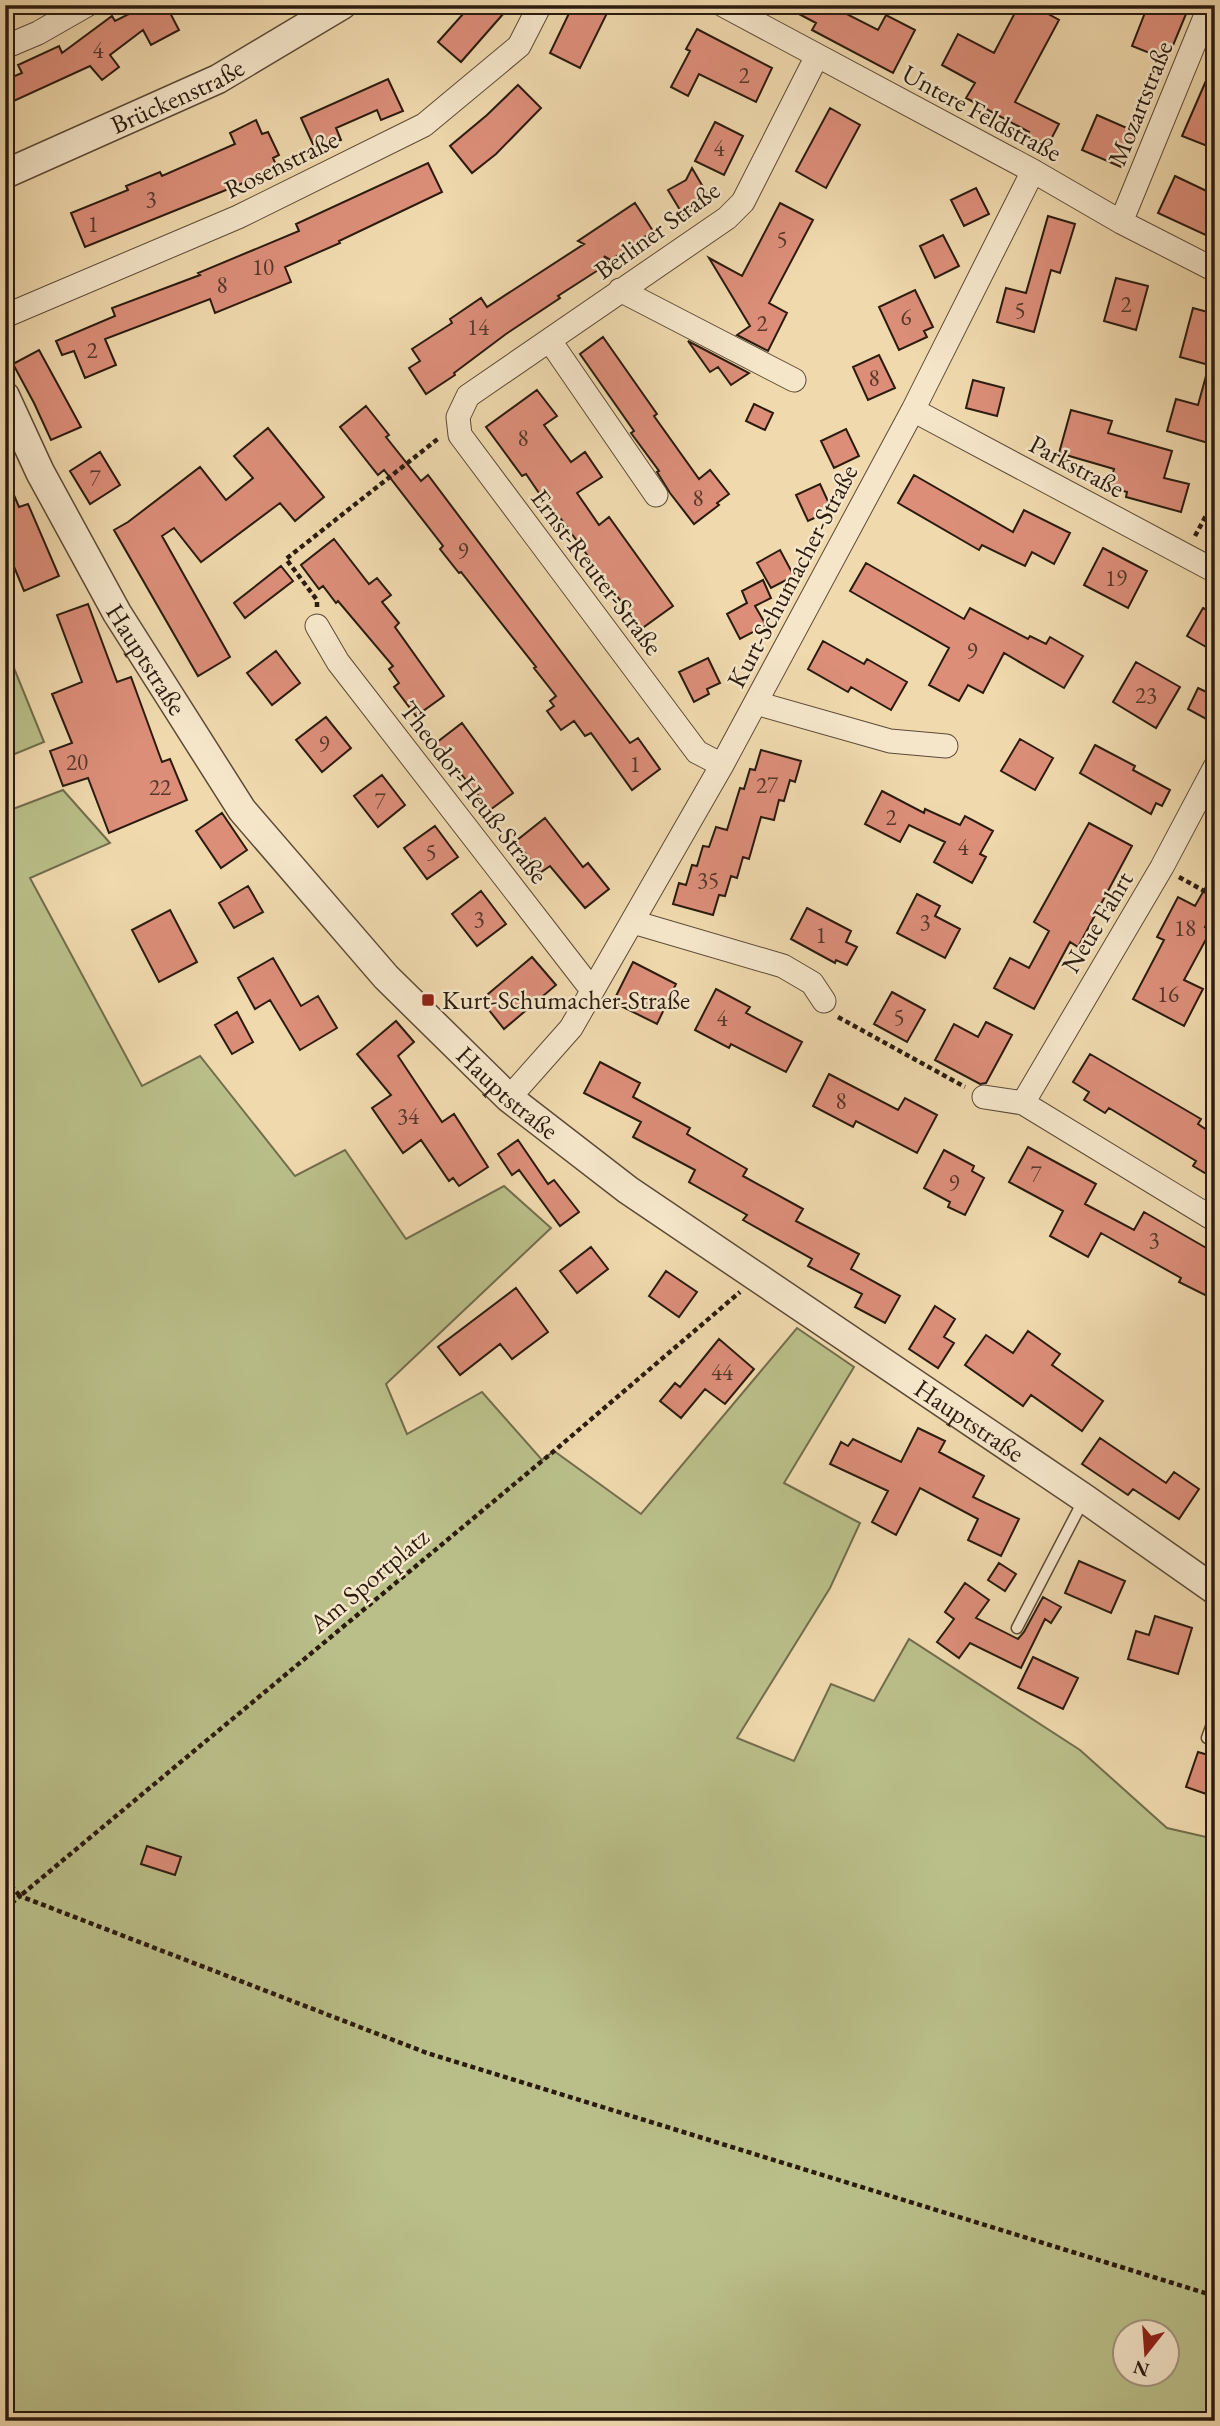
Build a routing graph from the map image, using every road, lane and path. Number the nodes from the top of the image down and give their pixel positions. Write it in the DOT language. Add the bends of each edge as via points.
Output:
graph roads {
  1 [pos="87,5"];
  2 [pos="342,5"];
  3 [pos="540,5"];
  4 [pos="723,5"];
  5 [pos="1210,5"];
  6 [pos="5,47"];
  7 [pos="817,56"];
  8 [pos="1032,171"];
  9 [pos="5,174"];
  10 [pos="1121,222"];
  11 [pos="1215,270"];
  12 [pos="620,290"];
  13 [pos="5,316"];
  14 [pos="550,341"];
  15 [pos="794,380"];
  16 [pos="5,396"];
  17 [pos="913,410"];
  18 [pos="460,435"];
  19 [pos="656,495"];
  20 [pos="1215,499"];
  21 [pos="1185,555"];
  22 [pos="1215,571"];
  23 [pos="317,626"];
  24 [pos="756,703"];
  25 [pos="946,746"];
  26 [pos="722,765"];
  27 [pos="1215,767"];
  28 [pos="1162,867"];
  29 [pos="1215,897"];
  30 [pos="633,922"];
  31 [pos="592,990"];
  32 [pos="824,1002"];
  33 [pos="984,1097"];
  34 [pos="509,1098"];
  35 [pos="1023,1103"];
  36 [pos="1215,1220"];
  37 [pos="757,1278"];
  38 [pos="1084,1498"];
  39 [pos="1215,1590"];
  40 [pos="1017,1628"];
  41 [pos="1215,1716"];
  42 [pos="1207,1738"];
  43 [pos="5,1879"];
  44 [pos="20,1896"];
  45 [pos="5,1909"];
  46 [pos="1215,2296"];
  1 -- 6 [label="street"];
  2 -- 9 [label="street, Brückenstraße" via="218,79"];
  3 -- 13 [label="street, Rosenstraße" via="519,46 424,125 238,217"];
  4 -- 7 [label="street, Untere Feldstraße"];
  5 -- 10 [label="street, Mozartstraße"];
  7 -- 8 [label="street, Untere Feldstraße"];
  7 -- 12 [label="street, Berliner Straße" via="743,202 727,218"];
  8 -- 10 [label="street, Untere Feldstraße"];
  8 -- 17 [label="street, Kurt-Schumacher-Straße"];
  10 -- 11 [label="street, Untere Feldstraße"];
  12 -- 14 [label="street, Berliner Straße"];
  12 -- 15 [label="street"];
  14 -- 18 [label="street, Berliner Straße" via="468,396 458,416"];
  14 -- 19 [label="street"];
  16 -- 34 [label="street, Hauptstraße" via="40,472 117,613 242,810 386,978"];
  17 -- 21 [label="street, Parkstraße"];
  17 -- 24 [label="street, Kurt-Schumacher-Straße"];
  18 -- 23 [label="path" via="441,437 286,559 317,600"];
  18 -- 26 [label="street, Ernst-Reuter-Straße" via="697,752"];
  20 -- 21 [label="path"];
  21 -- 22 [label="street, Parkstraße"];
  23 -- 31 [label="street, Theodor-Heuß-Straße" via="338,662"];
  24 -- 25 [label="street" via="890,741"];
  24 -- 26 [label="street, Kurt-Schumacher-Straße"];
  26 -- 30 [label="street, Kurt-Schumacher-Straße"];
  27 -- 28 [label="street, Neue Fahrt"];
  28 -- 29 [label="path"];
  28 -- 35 [label="street, Neue Fahrt"];
  30 -- 31 [label="street, Kurt-Schumacher-Straße"];
  30 -- 32 [label="street" via="783,966 812,983"];
  31 -- 34 [label="street, Kurt-Schumacher-Straße" via="571,1028"];
  32 -- 33 [label="path" via="839,1018"];
  33 -- 35 [label="street"];
  34 -- 37 [label="street, Hauptstraße" via="628,1190"];
  35 -- 36 [label="street"];
  37 -- 38 [label="street, Hauptstraße"];
  37 -- 44 [label="path, Am Sportplatz"];
  38 -- 39 [label="street, Hauptstraße"];
  38 -- 40 [label="lane"];
  41 -- 42 [label="lane"];
  43 -- 44 [label="path"];
  44 -- 45 [label="path, Am Sportplatz"];
  44 -- 46 [label="path" via="427,2053"];
}
